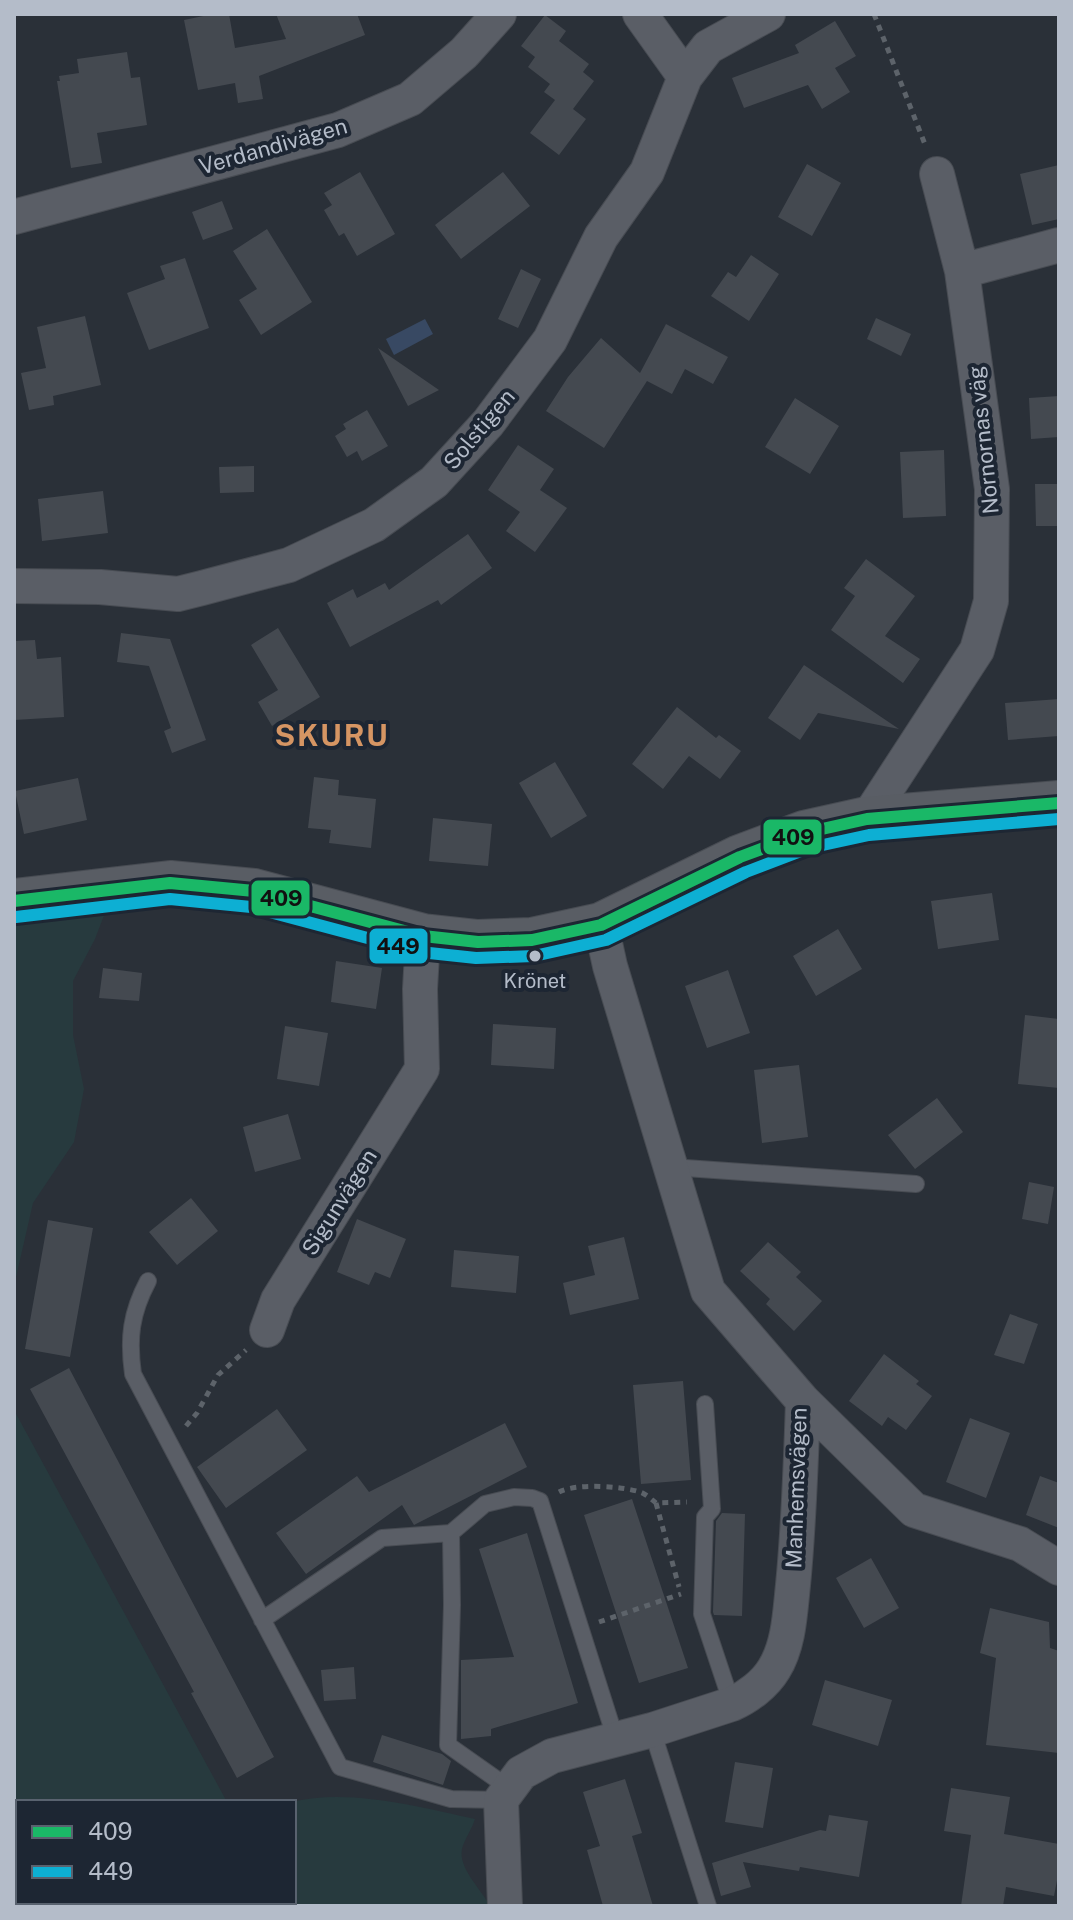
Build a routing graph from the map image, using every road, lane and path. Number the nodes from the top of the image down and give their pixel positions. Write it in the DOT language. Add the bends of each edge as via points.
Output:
graph roads {
  1 [pos="499,14"];
  2 [pos="640,14"];
  3 [pos="768,14"];
  4 [pos="874,14"];
  5 [pos="685,77"];
  6 [pos="937,174"];
  7 [pos="14,217"];
  8 [pos="1059,245"];
  9 [pos="962,271"];
  10 [pos="14,586"];
  11 [pos="1059,803"];
  12 [pos="867,819"];
  13 [pos="14,901"];
  14 [pos="601,925"];
  15 [pos="423,936"];
  16 [pos="671,1167"];
  17 [pos="916,1184"];
  18 [pos="148,1281"];
  19 [pos="267,1330"];
  20 [pos="803,1401"];
  21 [pos="705,1404"];
  22 [pos="169,1444"];
  23 [pos="540,1501"];
  24 [pos="712,1502"];
  25 [pos="656,1503"];
  26 [pos="451,1533"];
  27 [pos="1059,1568"];
  28 [pos="262,1620"];
  29 [pos="581,1628"];
  30 [pos="732,1704"];
  31 [pos="652,1730"];
  32 [pos="616,1740"];
  33 [pos="505,1794"];
  34 [pos="505,1906"];
  35 [pos="708,1906"];
  1 -- 7 [label="street, Verdandivägen" via="464,53 410,99 338,130"];
  2 -- 5 [label="street"];
  3 -- 5 [label="street, Solstigen" via="708,47"];
  4 -- 6 [label="path"];
  5 -- 10 [label="street, Solstigen" via="647,172 601,237 550,340 488,423 434,482 374,525 289,565 178,594"];
  6 -- 9 [label="street, Nornornas väg"];
  8 -- 9 [label="street"];
  9 -- 12 [label="street, Nornornas väg" via="992,489 991,601 977,650"];
  11 -- 12 [label="street"];
  12 -- 14 [label="street" via="804,833 740,857"];
  13 -- 15 [label="street" via="170,883 254,891"];
  14 -- 15 [label="street" via="532,940"];
  14 -- 16 [label="street, Manhemsvägen"];
  15 -- 19 [label="street, Sigunvägen" via="422,1069 278,1300"];
  16 -- 17 [label="lane"];
  16 -- 20 [label="street, Manhemsvägen" via="708,1291"];
  18 -- 22 [label="lane" via="136,1304 129,1345 133,1374"];
  19 -- 22 [label="path" via="218,1375 197,1413"];
  20 -- 27 [label="street" via="914,1510 1020,1544"];
  20 -- 30 [label="street, Manhemsvägen" via="799,1527 788,1629 774,1670"];
  21 -- 24 [label="lane"];
  22 -- 28 [label="lane"];
  23 -- 25 [label="path" via="570,1486 634,1491"];
  23 -- 26 [label="lane" via="514,1497 485,1504"];
  23 -- 29 [label="lane"];
  24 -- 25 [label="path"];
  24 -- 30 [label="lane" via="705,1517 702,1614"];
  25 -- 29 [label="path" via="682,1594"];
  26 -- 28 [label="lane" via="382,1538"];
  26 -- 33 [label="lane" via="448,1745"];
  28 -- 33 [label="lane" via="340,1767 451,1799"];
  29 -- 32 [label="lane"];
  30 -- 31 [label="street, Manhemsvägen"];
  31 -- 32 [label="street, Manhemsvägen"];
  31 -- 35 [label="lane"];
  32 -- 33 [label="street, Manhemsvägen" via="552,1756 521,1773"];
  33 -- 34 [label="street"];
}
